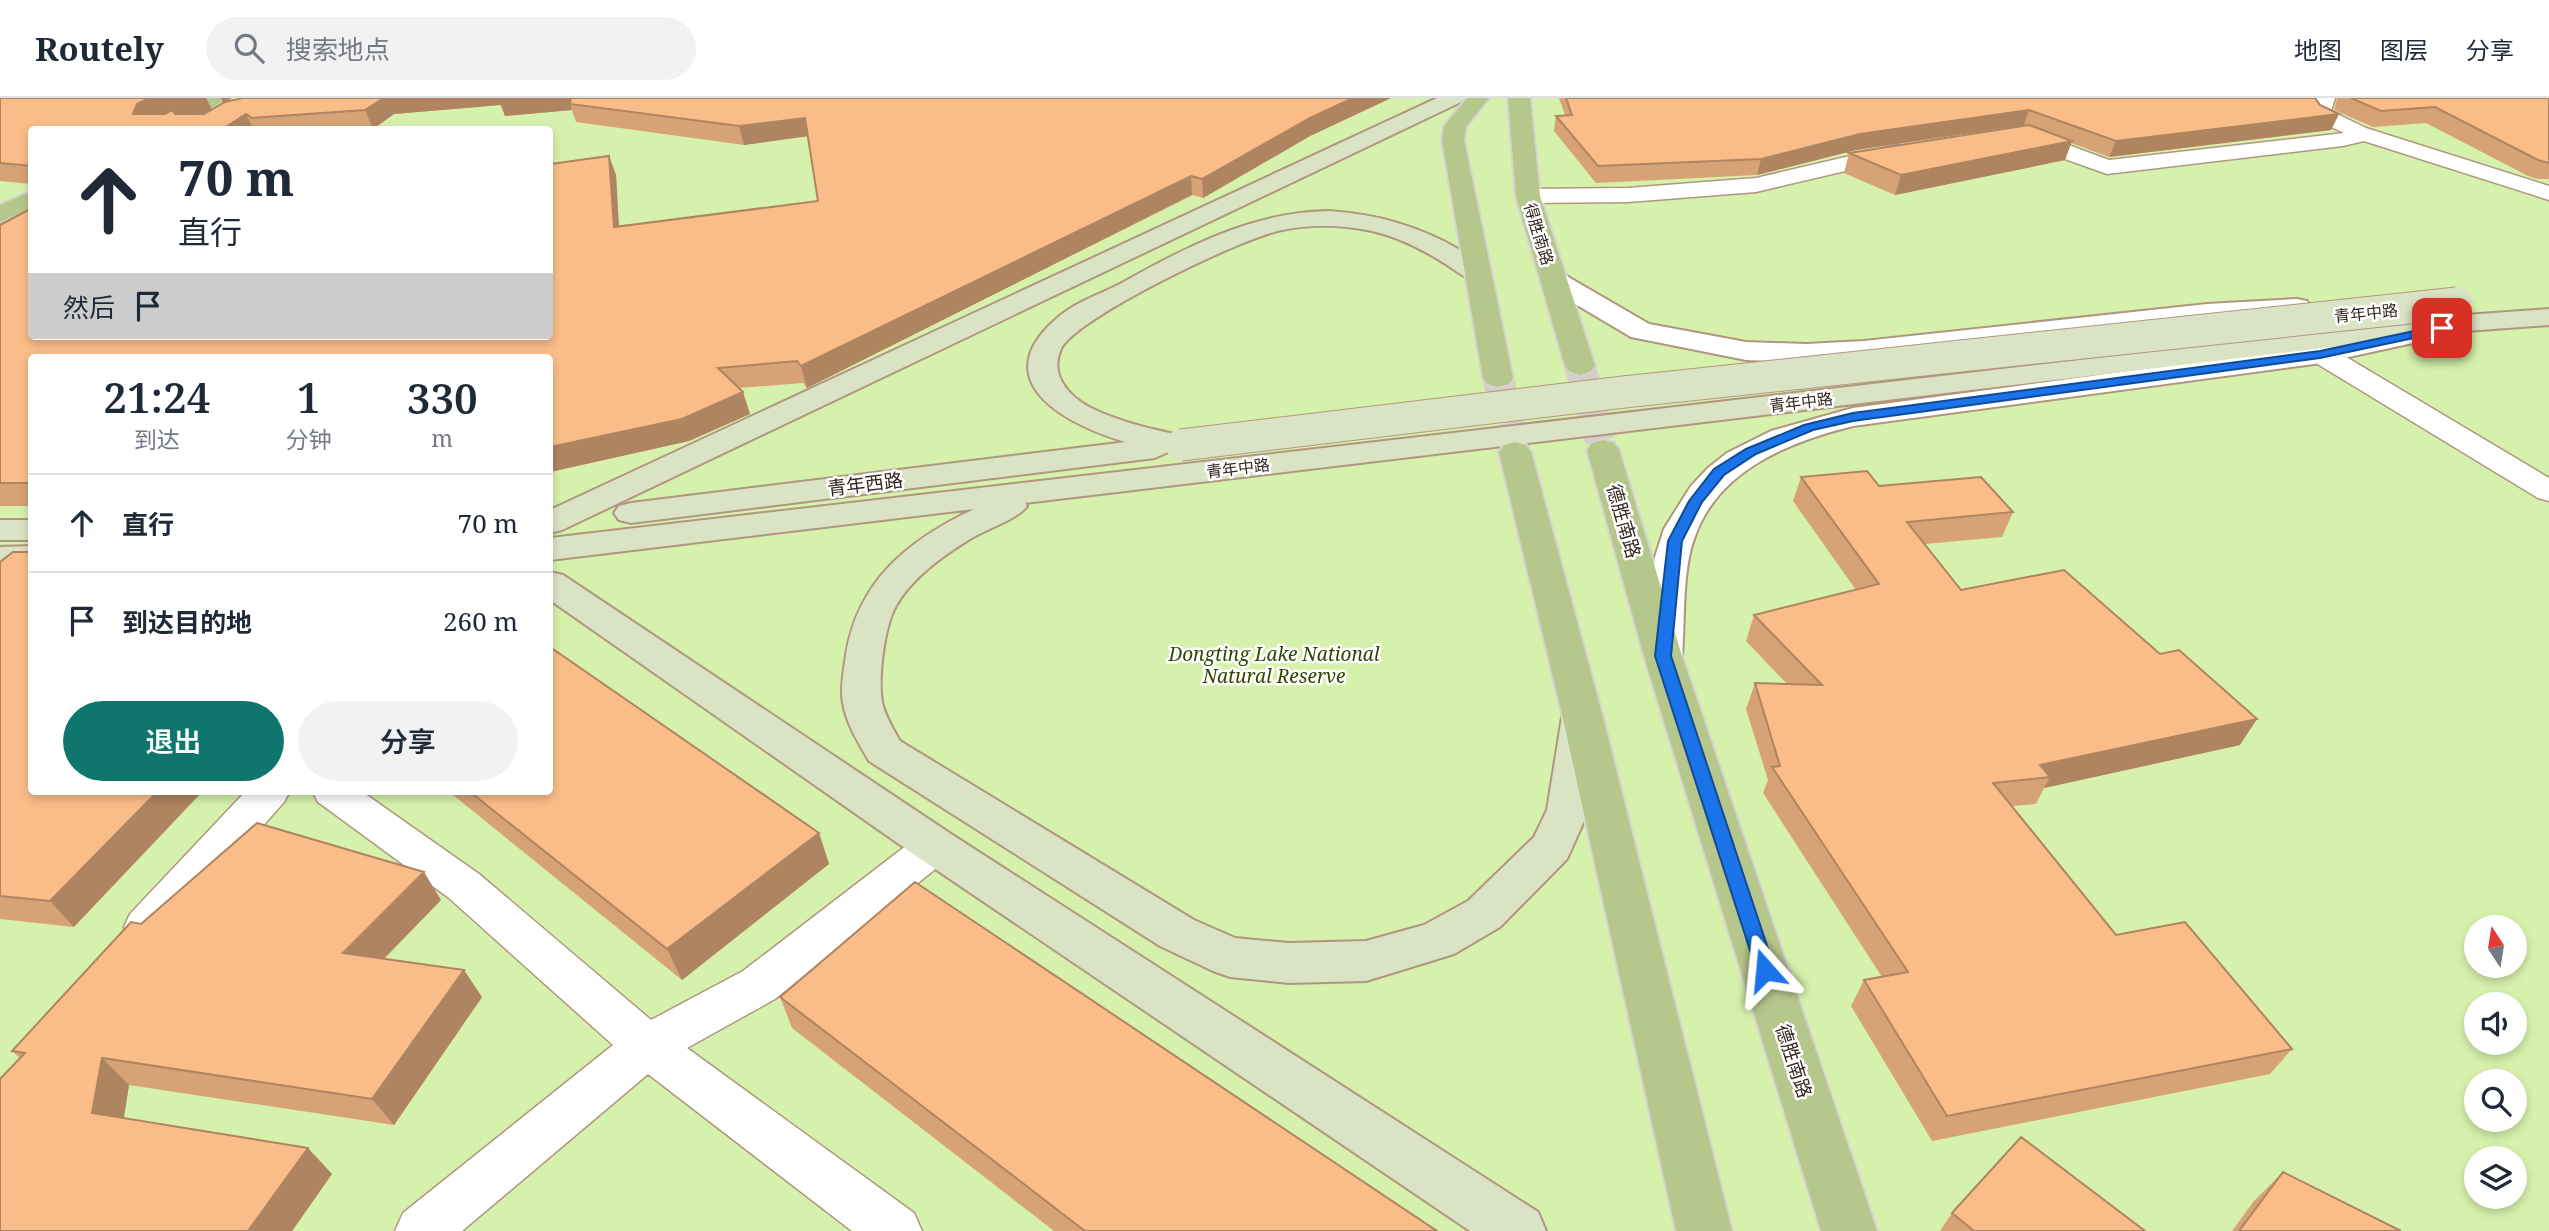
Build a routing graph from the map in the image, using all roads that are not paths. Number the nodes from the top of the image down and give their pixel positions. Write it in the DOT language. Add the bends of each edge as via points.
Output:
graph roads {
  1 [pos="1454,98"];
  2 [pos="1478,98"];
  3 [pos="1519,98"];
  4 [pos="2325,98"];
  5 [pos="224,103"];
  6 [pos="166,126"];
  7 [pos="200,126"];
  8 [pos="2364,134"];
  9 [pos="1999,137"];
  10 [pos="1923,148"];
  11 [pos="2549,193"];
  12 [pos="1528,196"];
  13 [pos="28,200"];
  14 [pos="0,215"];
  15 [pos="28,224"];
  16 [pos="0,240"];
  17 [pos="1477,273"];
  18 [pos="1554,280"];
  19 [pos="2549,296"];
  20 [pos="2461,313"];
  21 [pos="2549,317"];
  22 [pos="2320,354"];
  23 [pos="1580,366"];
  24 [pos="1498,378"];
  25 [pos="1181,445"];
  26 [pos="1603,450"];
  27 [pos="1515,452"];
  28 [pos="1053,490"];
  29 [pos="2549,491"];
  30 [pos="553,522"];
  31 [pos="553,523"];
  32 [pos="0,530"];
  33 [pos="553,549"];
  34 [pos="22,551"];
  35 [pos="0,582"];
  36 [pos="553,585"];
  37 [pos="1663,656"];
  38 [pos="1582,714"];
  39 [pos="266,795"];
  40 [pos="338,795"];
  41 [pos="935,846"];
  42 [pos="121,954"];
  43 [pos="647,1046"];
  44 [pos="422,1231"];
  45 [pos="895,1231"];
  46 [pos="1518,1231"];
  47 [pos="1704,1231"];
  48 [pos="1849,1231"];
  1 -- 30 [label="main road"];
  2 -- 17 [label="main road" via="1455,126 1453,140"];
  3 -- 12 [label="main road, 得胜南路"];
  4 -- 8 [label="street" via="2320,114"];
  5 -- 6 [label="main road"];
  5 -- 7 [label="main road"];
  8 -- 9 [label="street" via="2106,167 2024,134"];
  8 -- 11 [label="street"];
  10 -- 12 [label="street" via="1756,185 1628,195"];
  12 -- 18 [label="main road, 得胜南路"];
  13 -- 14 [label="main road"];
  15 -- 16 [label="main road"];
  17 -- 24 [label="main road"];
  17 -- 25 [label="main road" via="1441,248 1397,229 1353,221 1277,222 1249,230 1161,272 1069,322 1050,341 1042,362 1055,398 1101,425"];
  18 -- 20 [label="street" via="1641,331 1746,351 1864,350 2207,312 2327,305"];
  18 -- 23 [label="main road, 得胜南路"];
  19 -- 20 [label="main road, 青年中路"];
  20 -- 21 [label="main road, 青年中路"];
  20 -- 22 [label="street"];
  20 -- 25 [label="main road, 青年中路, bridge" via="1624,392"];
  20 -- 28 [label="main road, 青年中路"];
  22 -- 29 [label="street"];
  22 -- 37 [label="street" via="1853,417 1808,427 1751,452 1719,472 1696,501 1675,541"];
  25 -- 31 [label="main road, 青年西路"];
  26 -- 37 [label="main road, 德胜南路"];
  27 -- 38 [label="main road"];
  28 -- 33 [label="main road, 青年西路"];
  28 -- 38 [label="main road" via="956,531 911,566 878,604 865,651 861,699 884,751 1177,933 1230,957 1289,963 1367,961 1437,940 1484,914 1550,847 1568,810"];
  32 -- 34 [label="main road"];
  34 -- 35 [label="street"];
  36 -- 41 [label="main road"];
  37 -- 48 [label="main road, 德胜南路"];
  38 -- 47 [label="main road"];
  39 -- 42 [label="street"];
  40 -- 43 [label="street" via="464,886"];
  41 -- 43 [label="street" via="759,985"];
  41 -- 46 [label="main road"];
  43 -- 44 [label="street"];
  43 -- 45 [label="street"];
}
